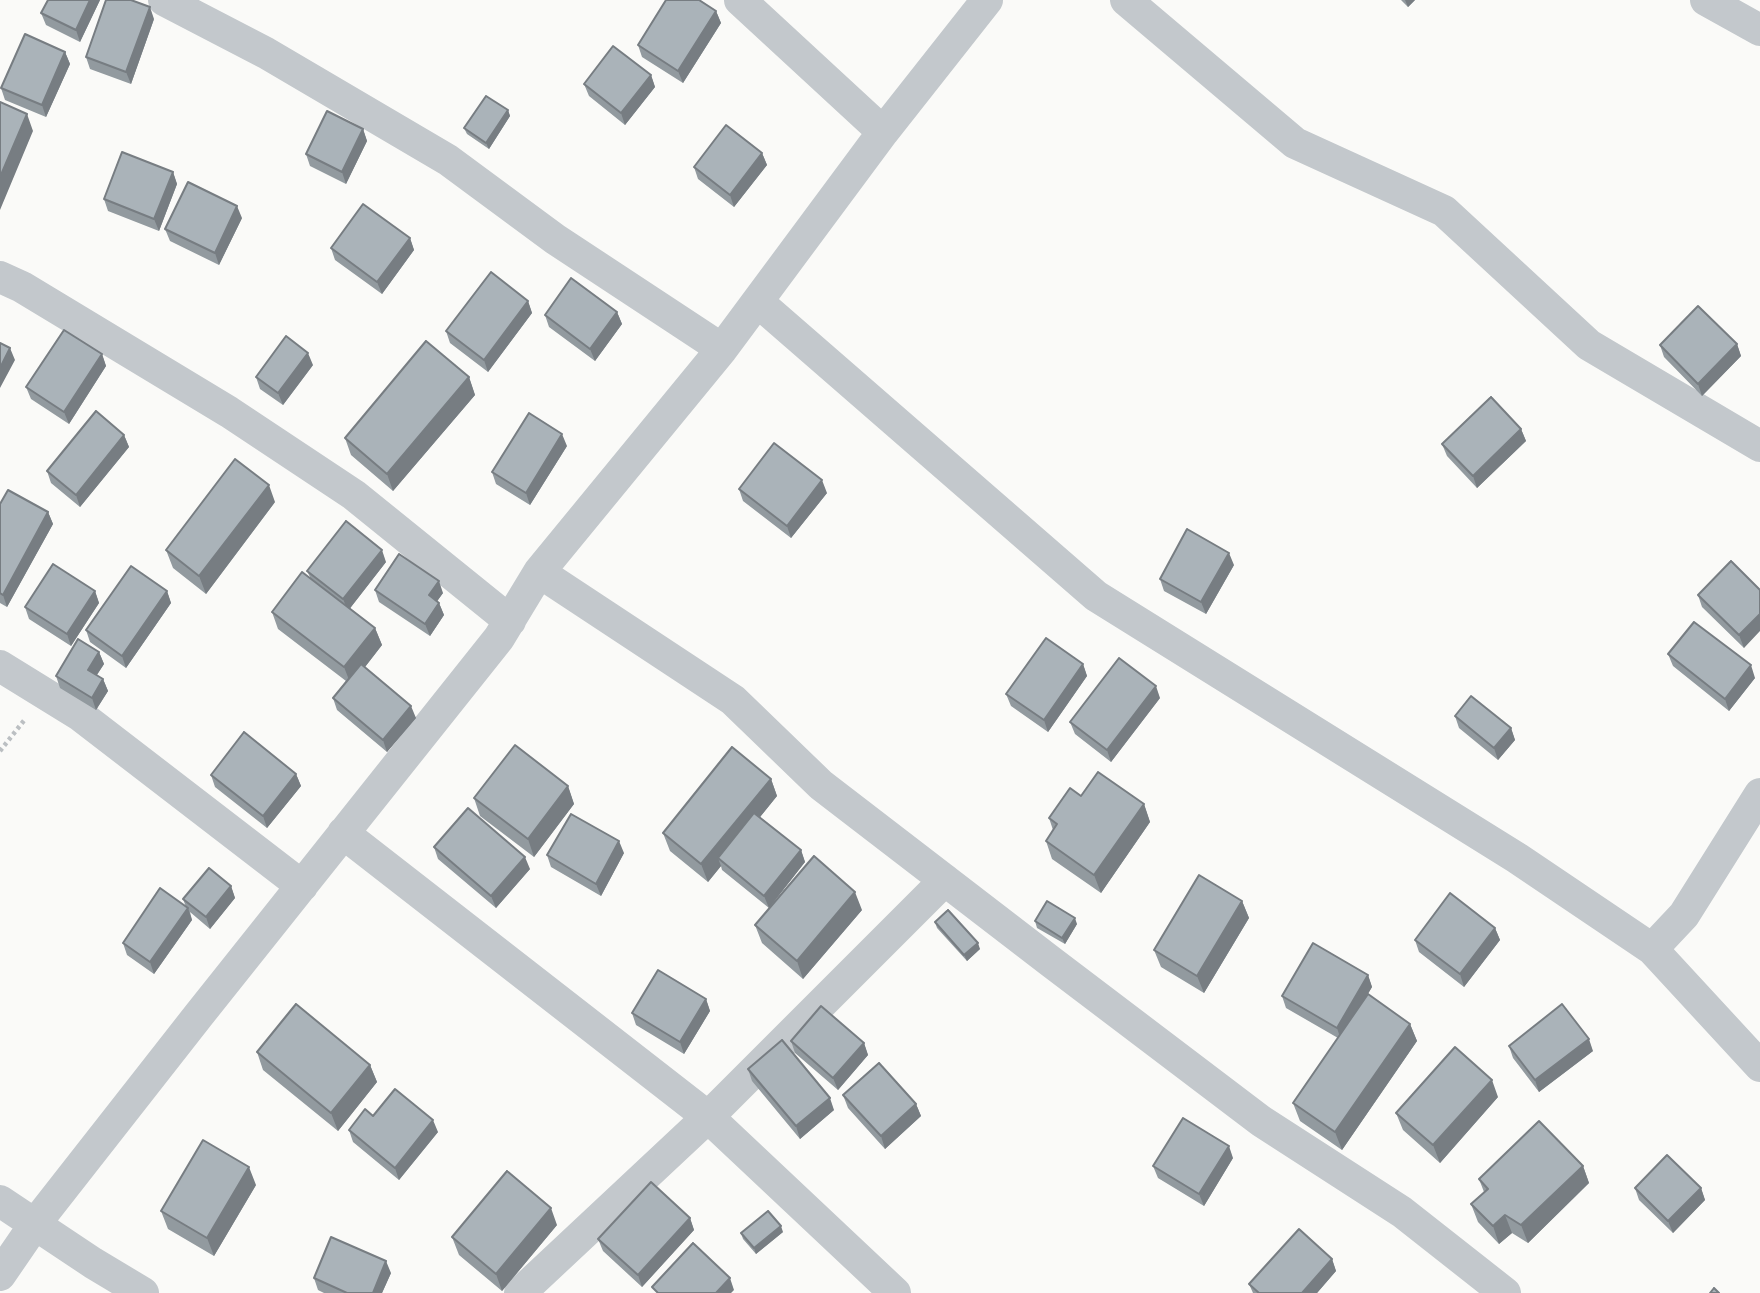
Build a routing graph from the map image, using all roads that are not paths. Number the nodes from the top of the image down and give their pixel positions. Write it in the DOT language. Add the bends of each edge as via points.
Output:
graph roads {
  1 [pos="164,0"];
  2 [pos="740,0"];
  3 [pos="987,0"];
  4 [pos="1126,0"];
  5 [pos="1706,0"];
  6 [pos="1760,30"];
  7 [pos="883,132"];
  8 [pos="0,277"];
  9 [pos="758,302"];
  10 [pos="722,349"];
  11 [pos="1760,446"];
  12 [pos="539,572"];
  13 [pos="510,621"];
  14 [pos="0,666"];
  15 [pos="1760,794"];
  16 [pos="343,833"];
  17 [pos="945,880"];
  18 [pos="302,886"];
  19 [pos="1652,950"];
  20 [pos="1760,1066"];
  21 [pos="708,1117"];
  22 [pos="0,1201"];
  23 [pos="35,1224"];
  24 [pos="0,1275"];
  25 [pos="143,1293"];
  26 [pos="520,1293"];
  27 [pos="895,1293"];
  28 [pos="1505,1293"];
  1 -- 10 [label="street" via="266,53 448,160 555,239"];
  2 -- 7 [label="street"];
  3 -- 7 [label="street"];
  4 -- 11 [label="street" via="1295,143 1444,211 1589,345"];
  5 -- 6 [label="street"];
  7 -- 9 [label="street"];
  8 -- 13 [label="street" via="229,412 354,495"];
  9 -- 10 [label="street"];
  9 -- 19 [label="street" via="1096,596 1517,858"];
  10 -- 12 [label="street"];
  12 -- 13 [label="street"];
  12 -- 17 [label="street" via="733,700 821,785"];
  13 -- 16 [label="street"];
  14 -- 18 [label="street" via="81,716"];
  15 -- 19 [label="street" via="1684,915"];
  16 -- 18 [label="street"];
  16 -- 21 [label="street"];
  17 -- 21 [label="street"];
  17 -- 28 [label="street" via="1261,1121 1402,1212"];
  18 -- 23 [label="street"];
  19 -- 20 [label="street"];
  21 -- 26 [label="street"];
  21 -- 27 [label="street"];
  22 -- 23 [label="street"];
  23 -- 24 [label="street"];
  23 -- 25 [label="street"];
}
